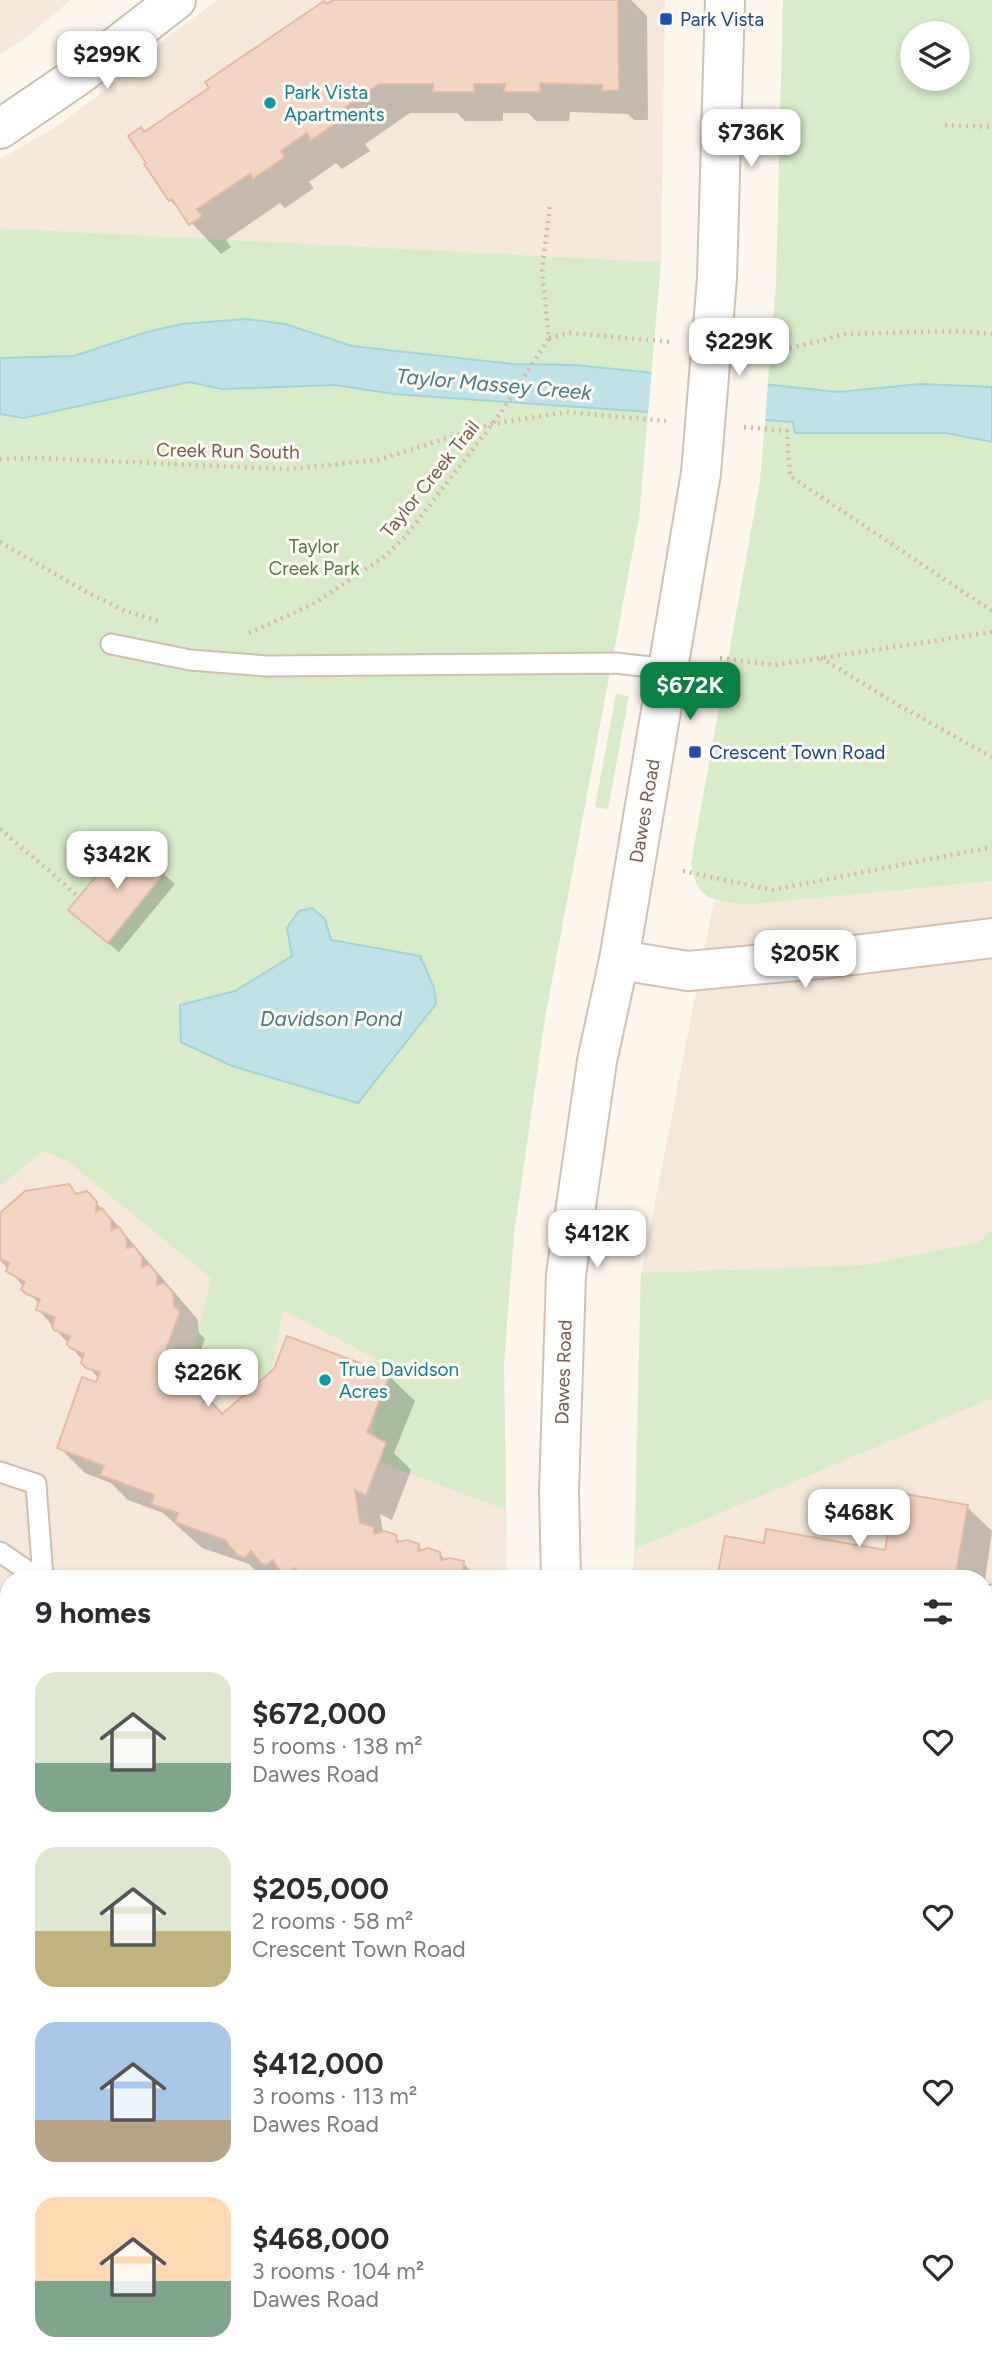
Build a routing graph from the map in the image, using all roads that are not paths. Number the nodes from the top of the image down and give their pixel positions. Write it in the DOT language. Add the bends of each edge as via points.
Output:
graph roads {
  1 [pos="176,0"];
  2 [pos="725,0"];
  3 [pos="0,130"];
  4 [pos="111,644"];
  5 [pos="669,669"];
  6 [pos="992,938"];
  7 [pos="619,960"];
  8 [pos="0,1472"];
  9 [pos="0,1552"];
  10 [pos="28,1570"];
  11 [pos="41,1570"];
  12 [pos="561,1570"];
  1 -- 3 [label="street"];
  2 -- 5 [label="street, Dawes Road, bridge" via="718,278 701,473"];
  4 -- 5 [label="lane" via="190,660 267,666 615,663"];
  5 -- 7 [label="street, Dawes Road"];
  6 -- 7 [label="street" via="688,971"];
  7 -- 12 [label="street, Dawes Road" via="597,1061 566,1275"];
  8 -- 11 [label="lane" via="36,1484"];
  9 -- 10 [label="lane"];
}
